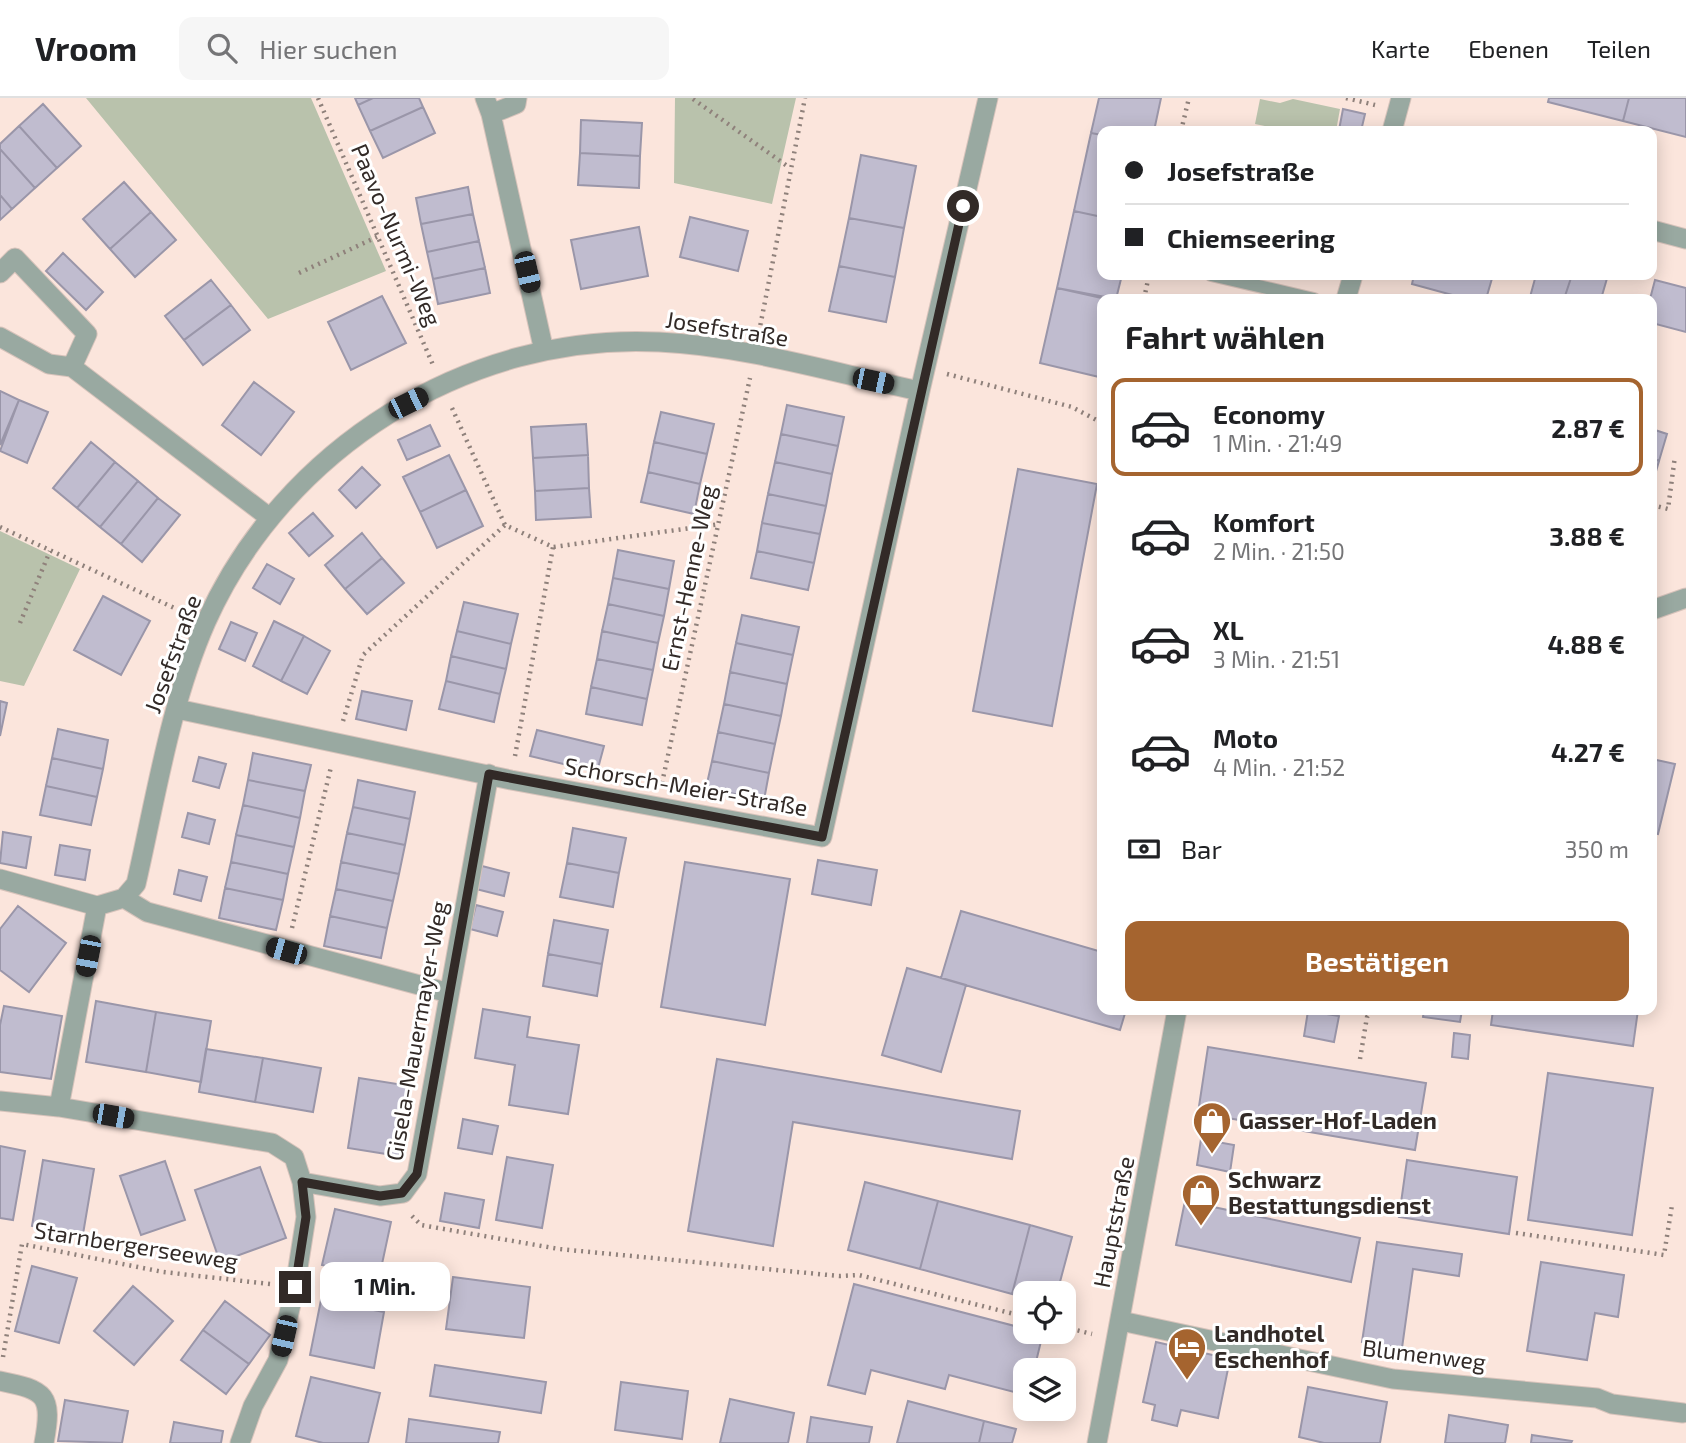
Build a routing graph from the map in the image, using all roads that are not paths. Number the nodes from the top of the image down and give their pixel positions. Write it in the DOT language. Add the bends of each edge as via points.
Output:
graph roads {
  1 [pos="517,98"];
  2 [pos="988,98"];
  3 [pos="1401,98"];
  4 [pos="488,106"];
  5 [pos="1393,126"];
  6 [pos="1657,231"];
  7 [pos="1686,239"];
  8 [pos="0,273"];
  9 [pos="1232,280"];
  10 [pos="1293,294"];
  11 [pos="0,337"];
  12 [pos="544,351"];
  13 [pos="72,367"];
  14 [pos="920,391"];
  15 [pos="270,518"];
  16 [pos="1686,598"];
  17 [pos="1657,608"];
  18 [pos="177,709"];
  19 [pos="489,774"];
  20 [pos="0,879"];
  21 [pos="124,898"];
  22 [pos="97,906"];
  23 [pos="449,993"];
  24 [pos="1176,1015"];
  25 [pos="0,1101"];
  26 [pos="59,1107"];
  27 [pos="302,1182"];
  28 [pos="1121,1321"];
  29 [pos="1,1372"];
  30 [pos="1683,1413"];
  31 [pos="44,1443"];
  32 [pos="240,1443"];
  33 [pos="1097,1443"];
  1 -- 4 [label="street" via="516,104"];
  2 -- 14 [label="street"];
  3 -- 5 [label="street"];
  4 -- 12 [label="street"];
  6 -- 7 [label="street"];
  8 -- 13 [label="street" via="15,258 88,334"];
  9 -- 10 [label="lane"];
  11 -- 13 [label="street" via="49,364"];
  12 -- 14 [label="street, Josefstraße" via="600,343 707,346"];
  12 -- 15 [label="street, Josefstraße" via="491,365 390,411 344,442"];
  13 -- 15 [label="street"];
  14 -- 19 [label="street, Schorsch-Meier-Straße" via="822,837"];
  15 -- 18 [label="street, Josefstraße" via="233,571 206,623"];
  16 -- 17 [label="street"];
  18 -- 19 [label="street, Schorsch-Meier-Straße"];
  18 -- 21 [label="street, Josefstraße" via="136,884"];
  19 -- 23 [label="street, Gisela-Mauermayer-Weg"];
  20 -- 22 [label="street"];
  21 -- 22 [label="street"];
  21 -- 23 [label="street" via="146,912"];
  22 -- 26 [label="street"];
  23 -- 27 [label="street, Gisela-Mauermayer-Weg" via="417,1174 402,1193 380,1196"];
  24 -- 28 [label="street, Hauptstraße"];
  25 -- 26 [label="street"];
  26 -- 27 [label="street" via="272,1143 294,1157"];
  27 -- 32 [label="street" via="306,1217 278,1360 253,1406"];
  28 -- 30 [label="street, Blumenweg" via="1393,1380 1597,1398"];
  28 -- 33 [label="street, Hauptstraße"];
  29 -- 31 [label="street" via="33,1387 42,1397 50,1413"];
}
